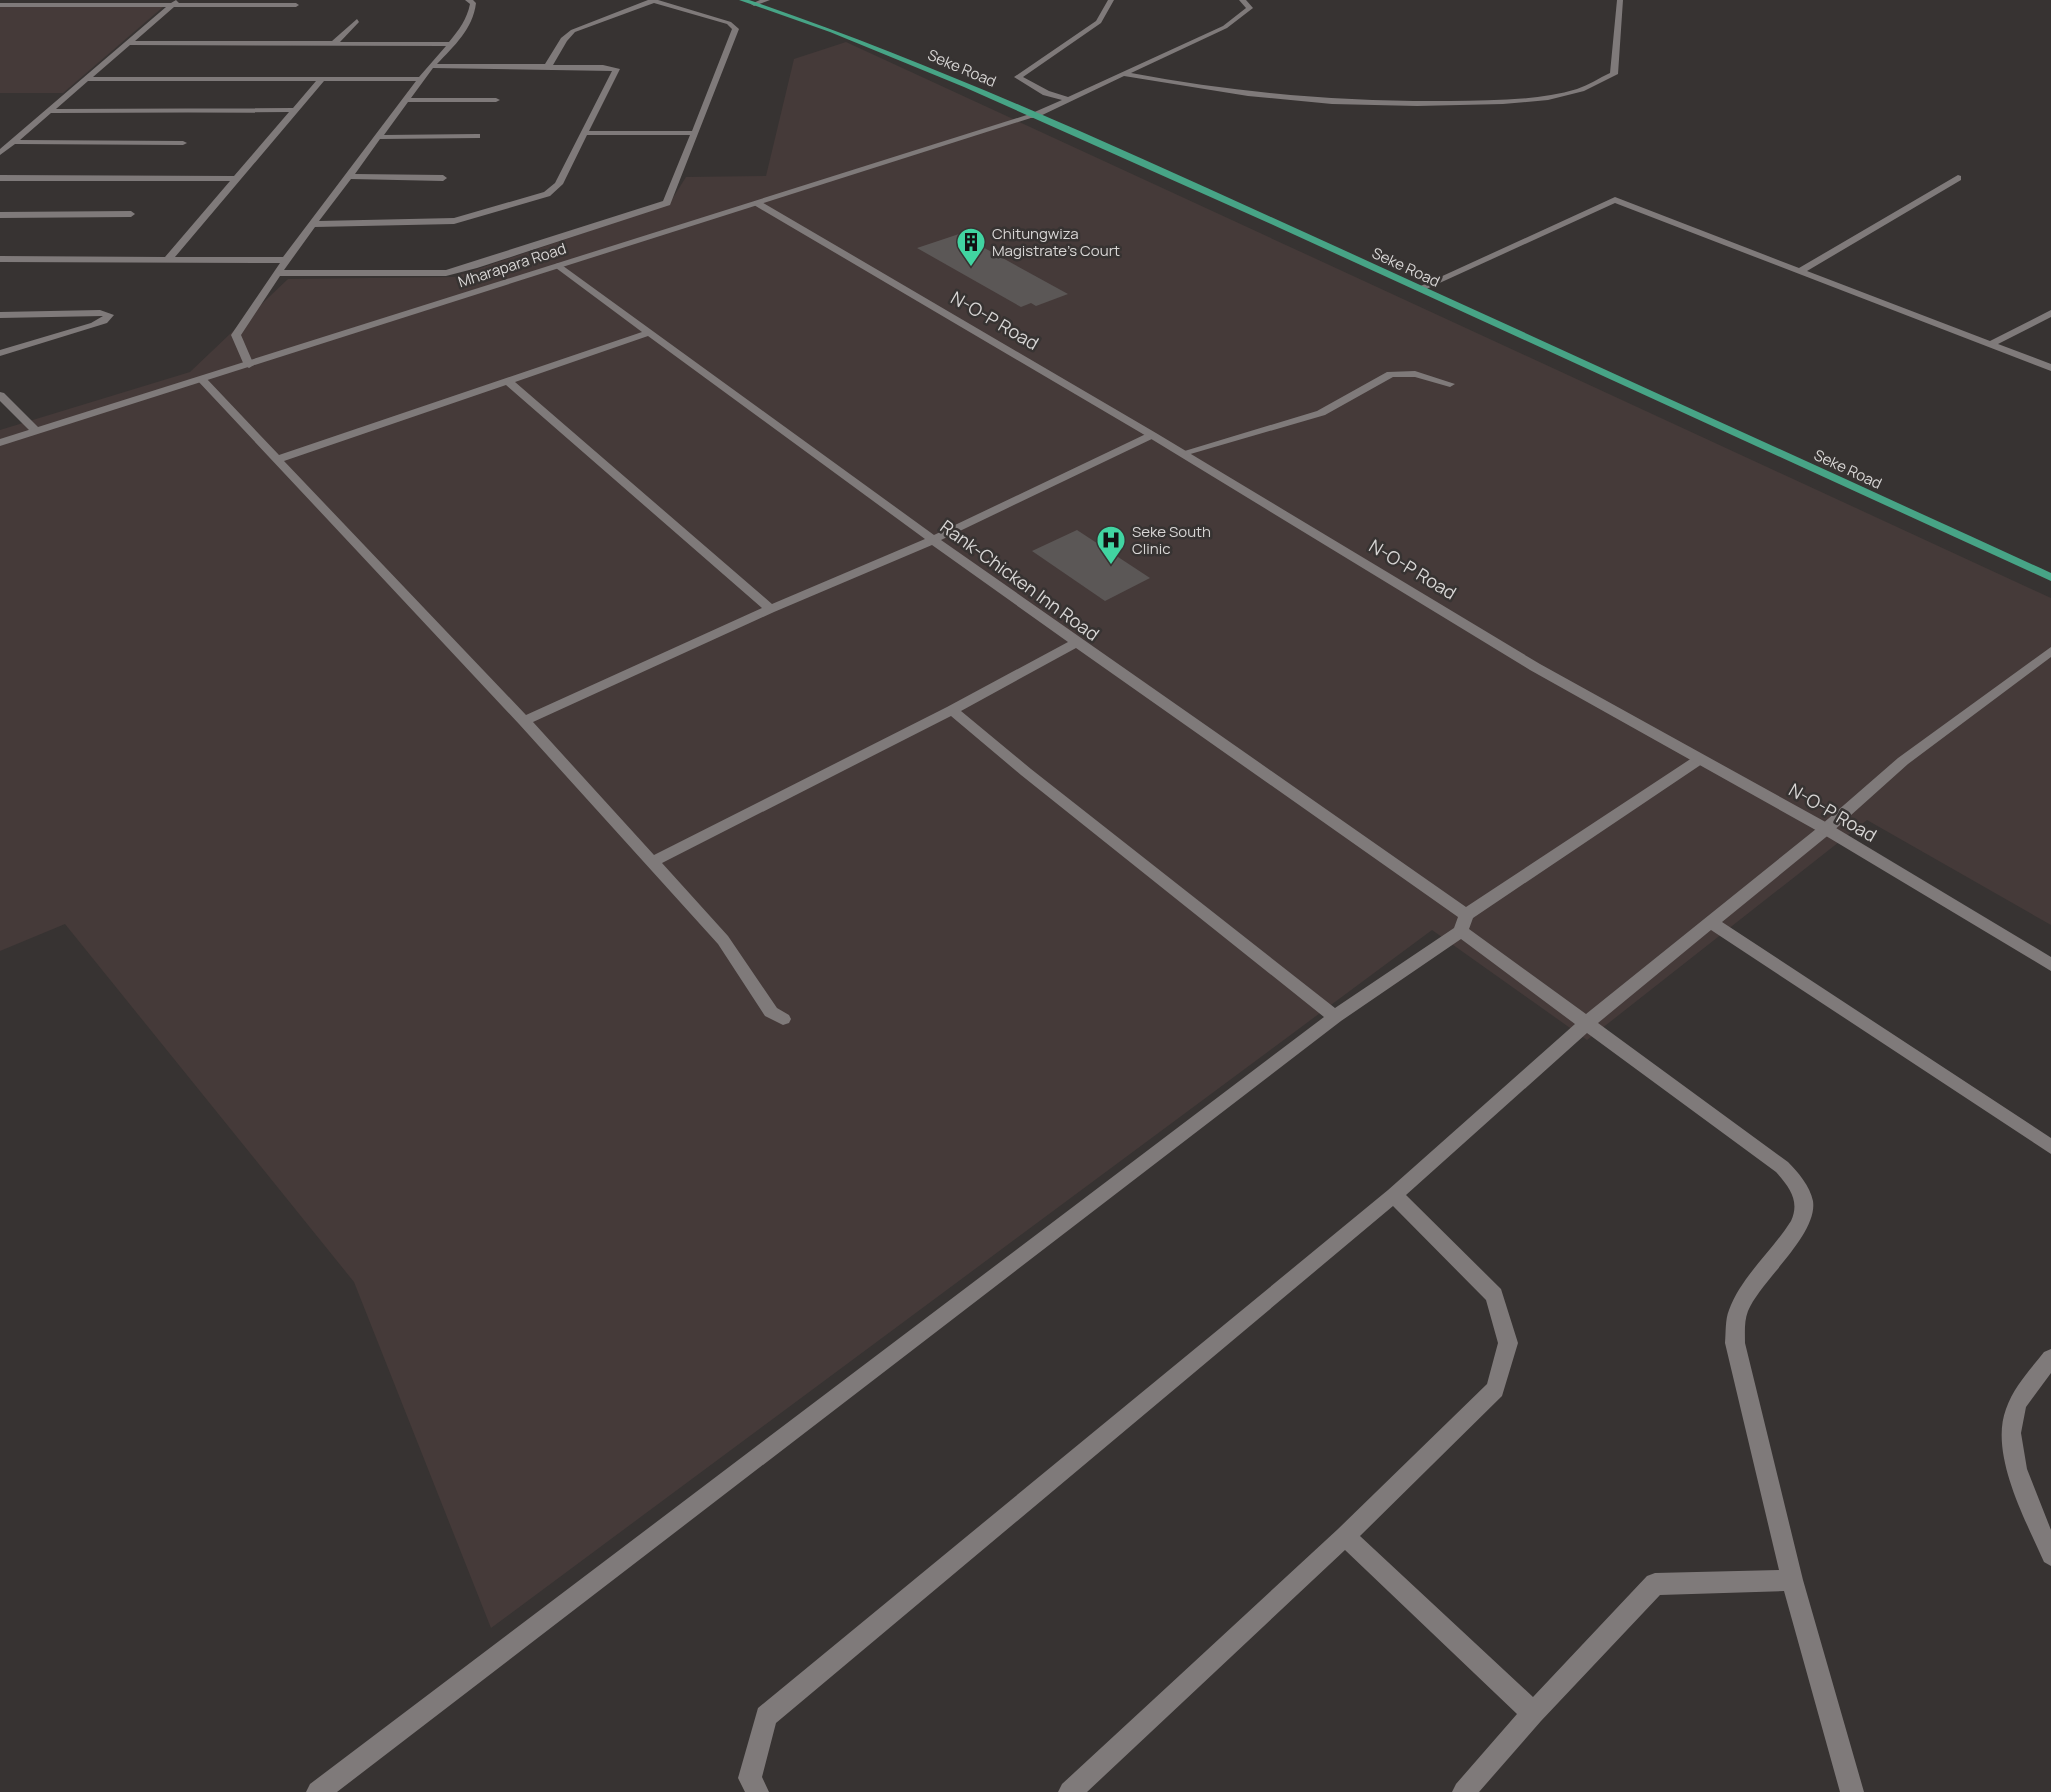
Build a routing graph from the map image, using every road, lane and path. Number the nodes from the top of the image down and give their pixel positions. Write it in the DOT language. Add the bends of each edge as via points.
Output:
graph roads {
  1 [pos="468,0"];
  2 [pos="653,0"];
  3 [pos="742,0"];
  4 [pos="767,0"];
  5 [pos="1111,0"];
  6 [pos="1242,0"];
  7 [pos="1620,0"];
  8 [pos="176,2"];
  9 [pos="754,4"];
  10 [pos="0,5"];
  11 [pos="296,5"];
  12 [pos="357,21"];
  13 [pos="128,43"];
  14 [pos="335,43"];
  15 [pos="453,44"];
  16 [pos="431,66"];
  17 [pos="548,66"];
  18 [pos="1123,74"];
  19 [pos="88,79"];
  20 [pos="421,79"];
  21 [pos="321,80"];
  22 [pos="496,99"];
  23 [pos="1067,99"];
  24 [pos="407,100"];
  25 [pos="296,110"];
  26 [pos="49,111"];
  27 [pos="1033,116"];
  28 [pos="585,133"];
  29 [pos="695,133"];
  30 [pos="477,136"];
  31 [pos="380,137"];
  32 [pos="13,142"];
  33 [pos="183,143"];
  34 [pos="0,153"];
  35 [pos="350,176"];
  36 [pos="0,178"];
  37 [pos="443,178"];
  38 [pos="1958,178"];
  39 [pos="238,179"];
  40 [pos="757,203"];
  41 [pos="131,214"];
  42 [pos="0,215"];
  43 [pos="313,224"];
  44 [pos="0,260"];
  45 [pos="168,260"];
  46 [pos="286,260"];
  47 [pos="559,266"];
  48 [pos="1800,271"];
  49 [pos="278,273"];
  50 [pos="1419,289"];
  51 [pos="2051,312"];
  52 [pos="0,315"];
  53 [pos="648,333"];
  54 [pos="1991,344"];
  55 [pos="0,353"];
  56 [pos="249,365"];
  57 [pos="2051,368"];
  58 [pos="202,380"];
  59 [pos="508,381"];
  60 [pos="1450,384"];
  61 [pos="0,395"];
  62 [pos="36,431"];
  63 [pos="1152,435"];
  64 [pos="0,443"];
  65 [pos="1183,453"];
  66 [pos="279,459"];
  67 [pos="933,540"];
  68 [pos="2051,577"];
  69 [pos="770,609"];
  70 [pos="1076,642"];
  71 [pos="2051,651"];
  72 [pos="952,710"];
  73 [pos="525,721"];
  74 [pos="1700,759"];
  75 [pos="1826,829"];
  76 [pos="652,862"];
  77 [pos="1710,922"];
  78 [pos="1464,923"];
  79 [pos="2051,965"];
  80 [pos="1335,1017"];
  81 [pos="783,1019"];
  82 [pos="1587,1023"];
  83 [pos="2051,1147"];
  84 [pos="1394,1195"];
  85 [pos="2051,1358"];
  86 [pos="1345,1536"];
  87 [pos="2051,1555"];
  88 [pos="1792,1580"];
  89 [pos="1533,1713"];
  90 [pos="318,1792"];
  91 [pos="757,1792"];
  92 [pos="1070,1792"];
  93 [pos="1464,1792"];
  94 [pos="1852,1792"];
  1 -- 15 [label="street" via="473,3 473,12"];
  2 -- 17 [label="street" via="573,31"];
  2 -- 29 [label="street" via="729,23 736,30"];
  3 -- 9 [label="main road, Seke Road"];
  4 -- 9 [label="street"];
  5 -- 23 [label="street" via="1099,22 1018,78"];
  6 -- 18 [label="street, Mharapara Road" via="1250,8 1225,27"];
  7 -- 18 [label="street" via="1614,74 1579,91 1563,94 1510,101 1314,102 1178,86"];
  8 -- 10 [label="street"];
  8 -- 11 [label="street"];
  8 -- 13 [label="street"];
  9 -- 27 [label="main road, Seke Road" via="910,62"];
  12 -- 14 [label="street"];
  13 -- 14 [label="street"];
  13 -- 19 [label="street"];
  14 -- 15 [label="street"];
  15 -- 16 [label="street"];
  16 -- 17 [label="street"];
  16 -- 20 [label="street"];
  17 -- 28 [label="street" via="616,69"];
  18 -- 23 [label="street, Mharapara Road"];
  19 -- 21 [label="street"];
  19 -- 26 [label="street"];
  20 -- 21 [label="street"];
  20 -- 24 [label="street"];
  21 -- 25 [label="street"];
  22 -- 24 [label="street"];
  23 -- 27 [label="street, Mharapara Road"];
  24 -- 31 [label="street"];
  25 -- 26 [label="street"];
  25 -- 39 [label="street"];
  26 -- 32 [label="street"];
  27 -- 40 [label="street, Mharapara Road"];
  27 -- 50 [label="main road, Seke Road"];
  28 -- 29 [label="street"];
  28 -- 43 [label="street" via="559,184 547,194 454,222"];
  29 -- 49 [label="street" via="667,203 446,273"];
  30 -- 31 [label="street"];
  31 -- 35 [label="street"];
  32 -- 33 [label="street"];
  32 -- 34 [label="street"];
  35 -- 37 [label="street"];
  35 -- 43 [label="street"];
  36 -- 39 [label="street"];
  38 -- 48 [label="street"];
  39 -- 45 [label="street"];
  40 -- 47 [label="street, Mharapara Road"];
  40 -- 63 [label="street, N-O-P Road"];
  41 -- 42 [label="street"];
  43 -- 46 [label="street"];
  44 -- 45 [label="street"];
  45 -- 46 [label="street"];
  46 -- 49 [label="street"];
  47 -- 53 [label="street, Rank-Chicken Inn Road"];
  47 -- 56 [label="street, Mharapara Road"];
  48 -- 50 [label="street" via="1615,200"];
  48 -- 54 [label="street"];
  49 -- 56 [label="street" via="236,335"];
  50 -- 68 [label="main road, Seke Road"];
  51 -- 54 [label="street"];
  52 -- 55 [label="street" via="109,315 94,325"];
  53 -- 59 [label="street"];
  53 -- 67 [label="street, Rank-Chicken Inn Road"];
  54 -- 57 [label="street"];
  56 -- 58 [label="street, Mharapara Road"];
  58 -- 62 [label="street, Mharapara Road"];
  58 -- 66 [label="street"];
  59 -- 66 [label="street"];
  59 -- 69 [label="street"];
  60 -- 65 [label="street" via="1415,374 1391,374 1321,413"];
  61 -- 62 [label="street"];
  62 -- 64 [label="street, Mharapara Road"];
  63 -- 65 [label="street, N-O-P Road"];
  63 -- 67 [label="street"];
  65 -- 74 [label="street, N-O-P Road" via="1535,667"];
  66 -- 73 [label="street"];
  67 -- 69 [label="street"];
  67 -- 70 [label="street, Rank-Chicken Inn Road"];
  69 -- 73 [label="street"];
  70 -- 72 [label="street"];
  70 -- 78 [label="street, Rank-Chicken Inn Road"];
  71 -- 75 [label="street" via="1903,761"];
  72 -- 76 [label="street"];
  72 -- 80 [label="street"];
  73 -- 76 [label="street"];
  74 -- 75 [label="street, N-O-P Road"];
  74 -- 78 [label="street"];
  75 -- 77 [label="street"];
  75 -- 79 [label="street, N-O-P Road"];
  76 -- 81 [label="street" via="723,939 771,1012"];
  77 -- 82 [label="street"];
  77 -- 83 [label="street"];
  78 -- 80 [label="street"];
  78 -- 82 [label="street, Rank-Chicken Inn Road"];
  80 -- 90 [label="street"];
  82 -- 84 [label="street"];
  82 -- 88 [label="street, Rank-Chicken Inn Road" via="1782,1167 1797,1185 1805,1204 1802,1220 1737,1312 1735,1343"];
  84 -- 86 [label="street" via="1494,1295 1508,1343 1495,1389"];
  84 -- 91 [label="street" via="766,1716 750,1778"];
  85 -- 87 [label="street" via="2022,1395 2013,1417 2012,1448"];
  86 -- 89 [label="street"];
  86 -- 92 [label="street"];
  88 -- 89 [label="street" via="1654,1584"];
  88 -- 94 [label="street, Rank-Chicken Inn Road"];
  89 -- 93 [label="street"];
}
